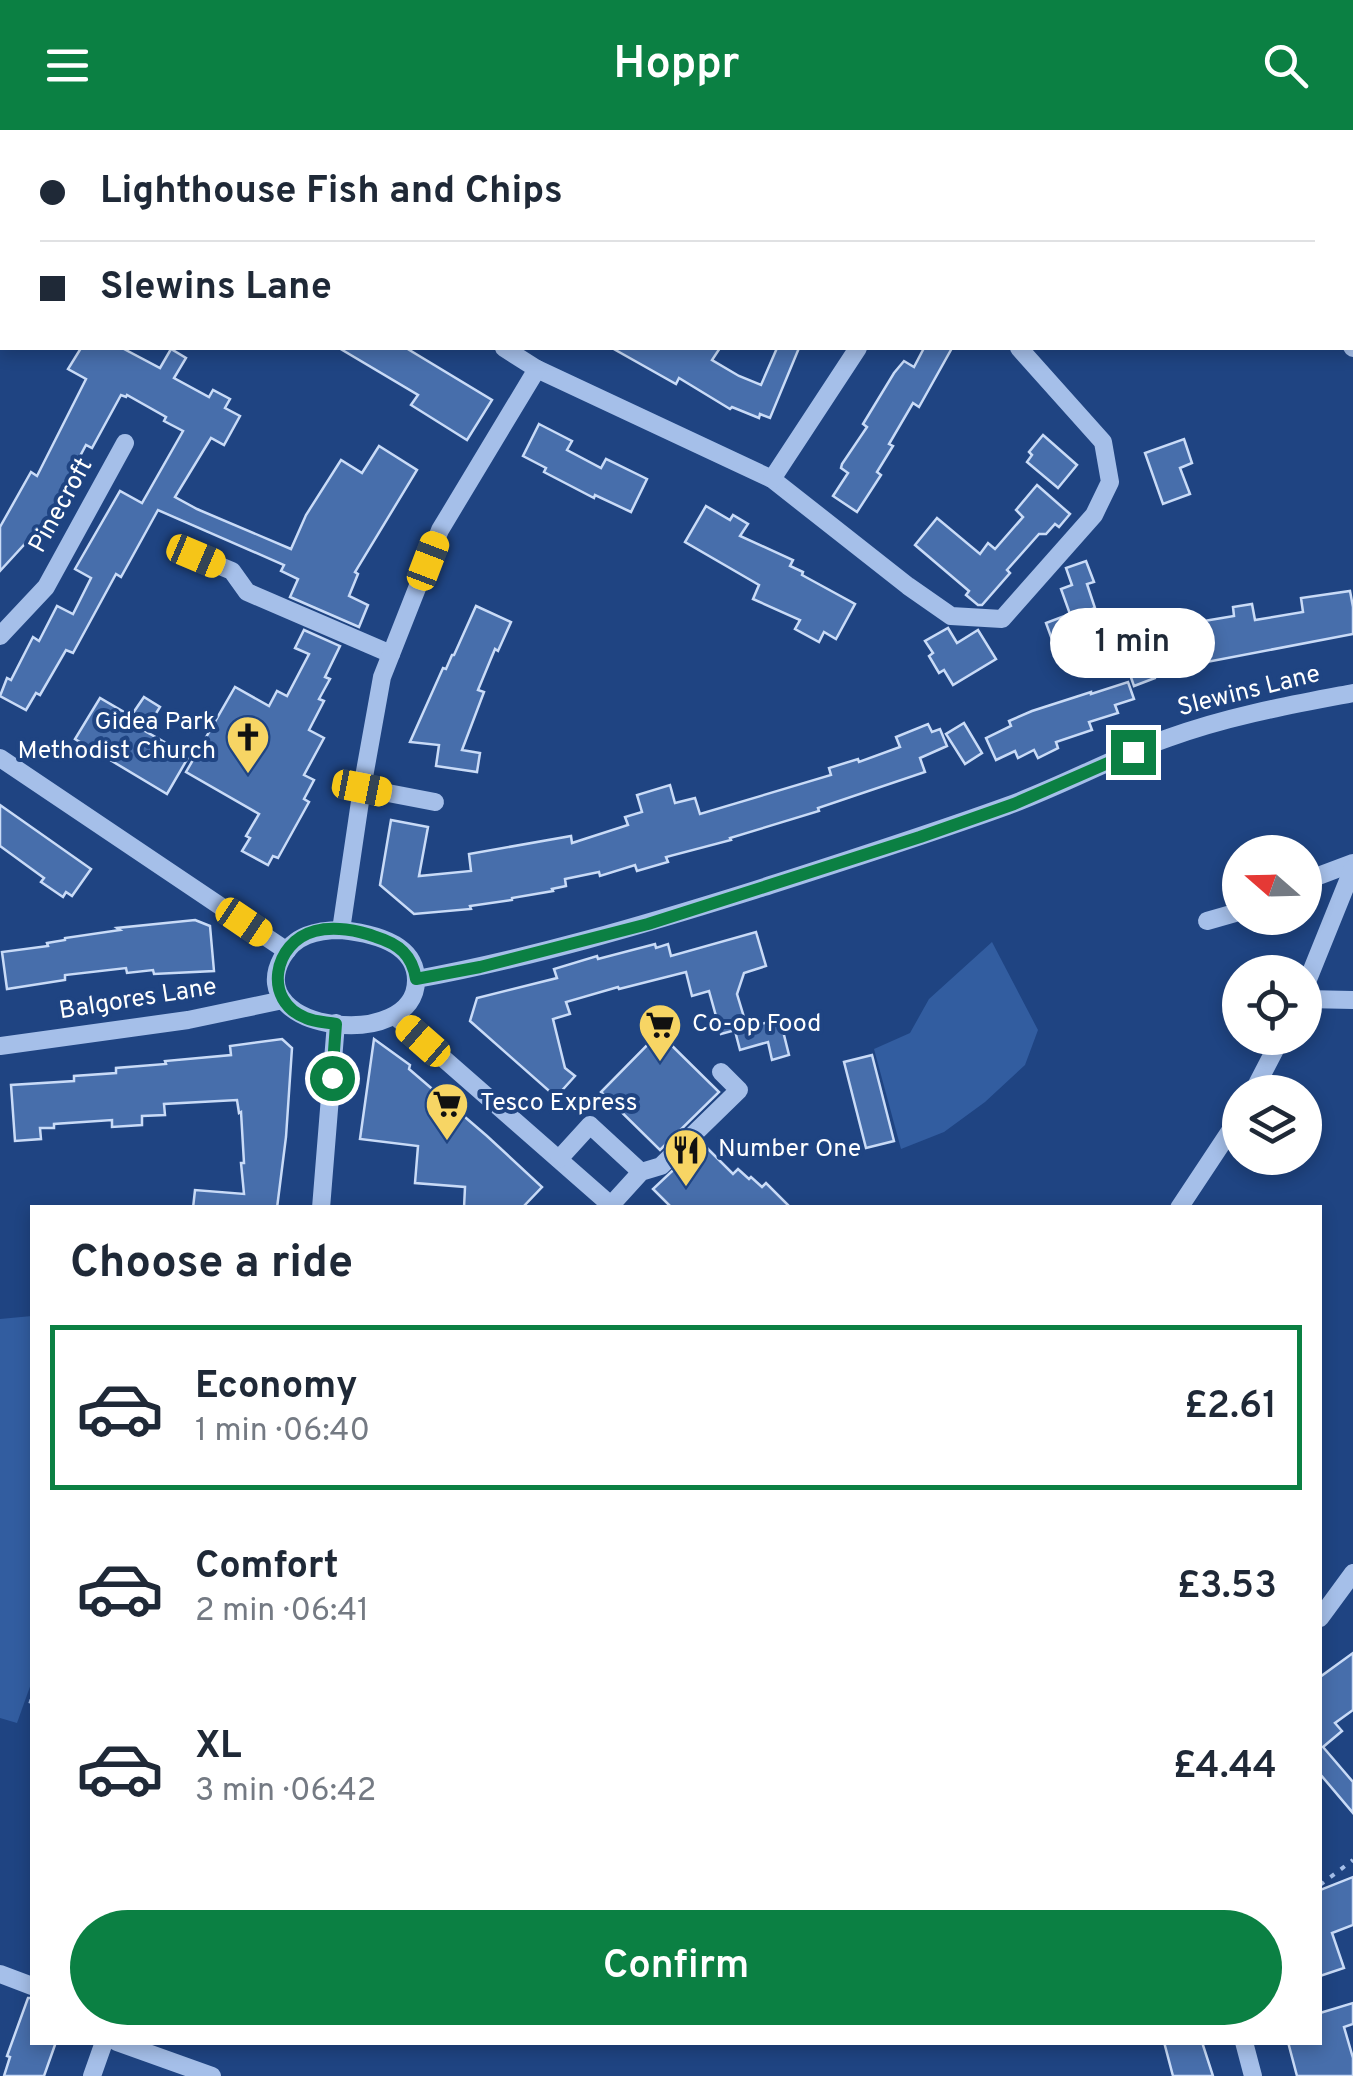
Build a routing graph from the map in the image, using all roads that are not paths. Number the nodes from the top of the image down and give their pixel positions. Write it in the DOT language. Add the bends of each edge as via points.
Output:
graph roads {
  1 [pos="507,350"];
  2 [pos="857,350"];
  3 [pos="1022,350"];
  4 [pos="537,369"];
  5 [pos="125,443"];
  6 [pos="772,479"];
  7 [pos="196,556"];
  8 [pos="0,636"];
  9 [pos="391,654"];
  10 [pos="1353,693"];
  11 [pos="0,758"];
  12 [pos="362,788"];
  13 [pos="435,802"];
  14 [pos="1353,865"];
  15 [pos="1322,875"];
  16 [pos="1222,917"];
  17 [pos="1207,921"];
  18 [pos="340,930"];
  19 [pos="286,950"];
  20 [pos="1318,955"];
  21 [pos="416,979"];
  22 [pos="1322,999"];
  23 [pos="283,1000"];
  24 [pos="1353,1000"];
  25 [pos="394,1016"];
  26 [pos="336,1024"];
  27 [pos="0,1046"];
  28 [pos="721,1072"];
  29 [pos="1222,1143"];
  30 [pos="559,1159"];
  31 [pos="642,1172"];
  32 [pos="322,1205"];
  33 [pos="612,1205"];
  34 [pos="614,1205"];
  35 [pos="1181,1205"];
  36 [pos="1353,1573"];
  37 [pos="1322,1615"];
  38 [pos="0,1974"];
  39 [pos="30,1985"];
  40 [pos="103,2045"];
  41 [pos="124,2045"];
  42 [pos="1245,2045"];
  43 [pos="92,2076"];
  44 [pos="212,2076"];
  45 [pos="1253,2076"];
  1 -- 4 [label="street"];
  2 -- 6 [label="street"];
  3 -- 6 [label="street" via="1103,442 1110,482 1094,515 1002,619 951,616"];
  4 -- 6 [label="street"];
  4 -- 9 [label="street" via="440,530"];
  5 -- 8 [label="street, Pinecroft" via="46,587"];
  7 -- 9 [label="street" via="232,571 247,592"];
  9 -- 12 [label="street"];
  10 -- 21 [label="street, Slewins Lane" via="1204,726 1014,804 648,924"];
  11 -- 19 [label="street"];
  12 -- 13 [label="street"];
  12 -- 18 [label="street"];
  14 -- 15 [label="street"];
  14 -- 20 [label="street"];
  16 -- 17 [label="street"];
  18 -- 19 [label="street" via="316,931"];
  18 -- 21 [label="street" via="396,945"];
  19 -- 23 [label="street" via="277,970"];
  21 -- 25 [label="street" via="409,1003"];
  22 -- 24 [label="street"];
  23 -- 26 [label="street" via="306,1018"];
  23 -- 27 [label="street, Balgores Lane"];
  25 -- 26 [label="street"];
  25 -- 30 [label="street"];
  26 -- 32 [label="street"];
  28 -- 31 [label="street" via="739,1090 661,1166"];
  29 -- 35 [label="street"];
  30 -- 31 [label="street" via="590,1126"];
  30 -- 33 [label="street"];
  31 -- 34 [label="street"];
  36 -- 37 [label="street"];
  38 -- 39 [label="street"];
  40 -- 43 [label="street"];
  41 -- 44 [label="street"];
  42 -- 45 [label="street"];
}
